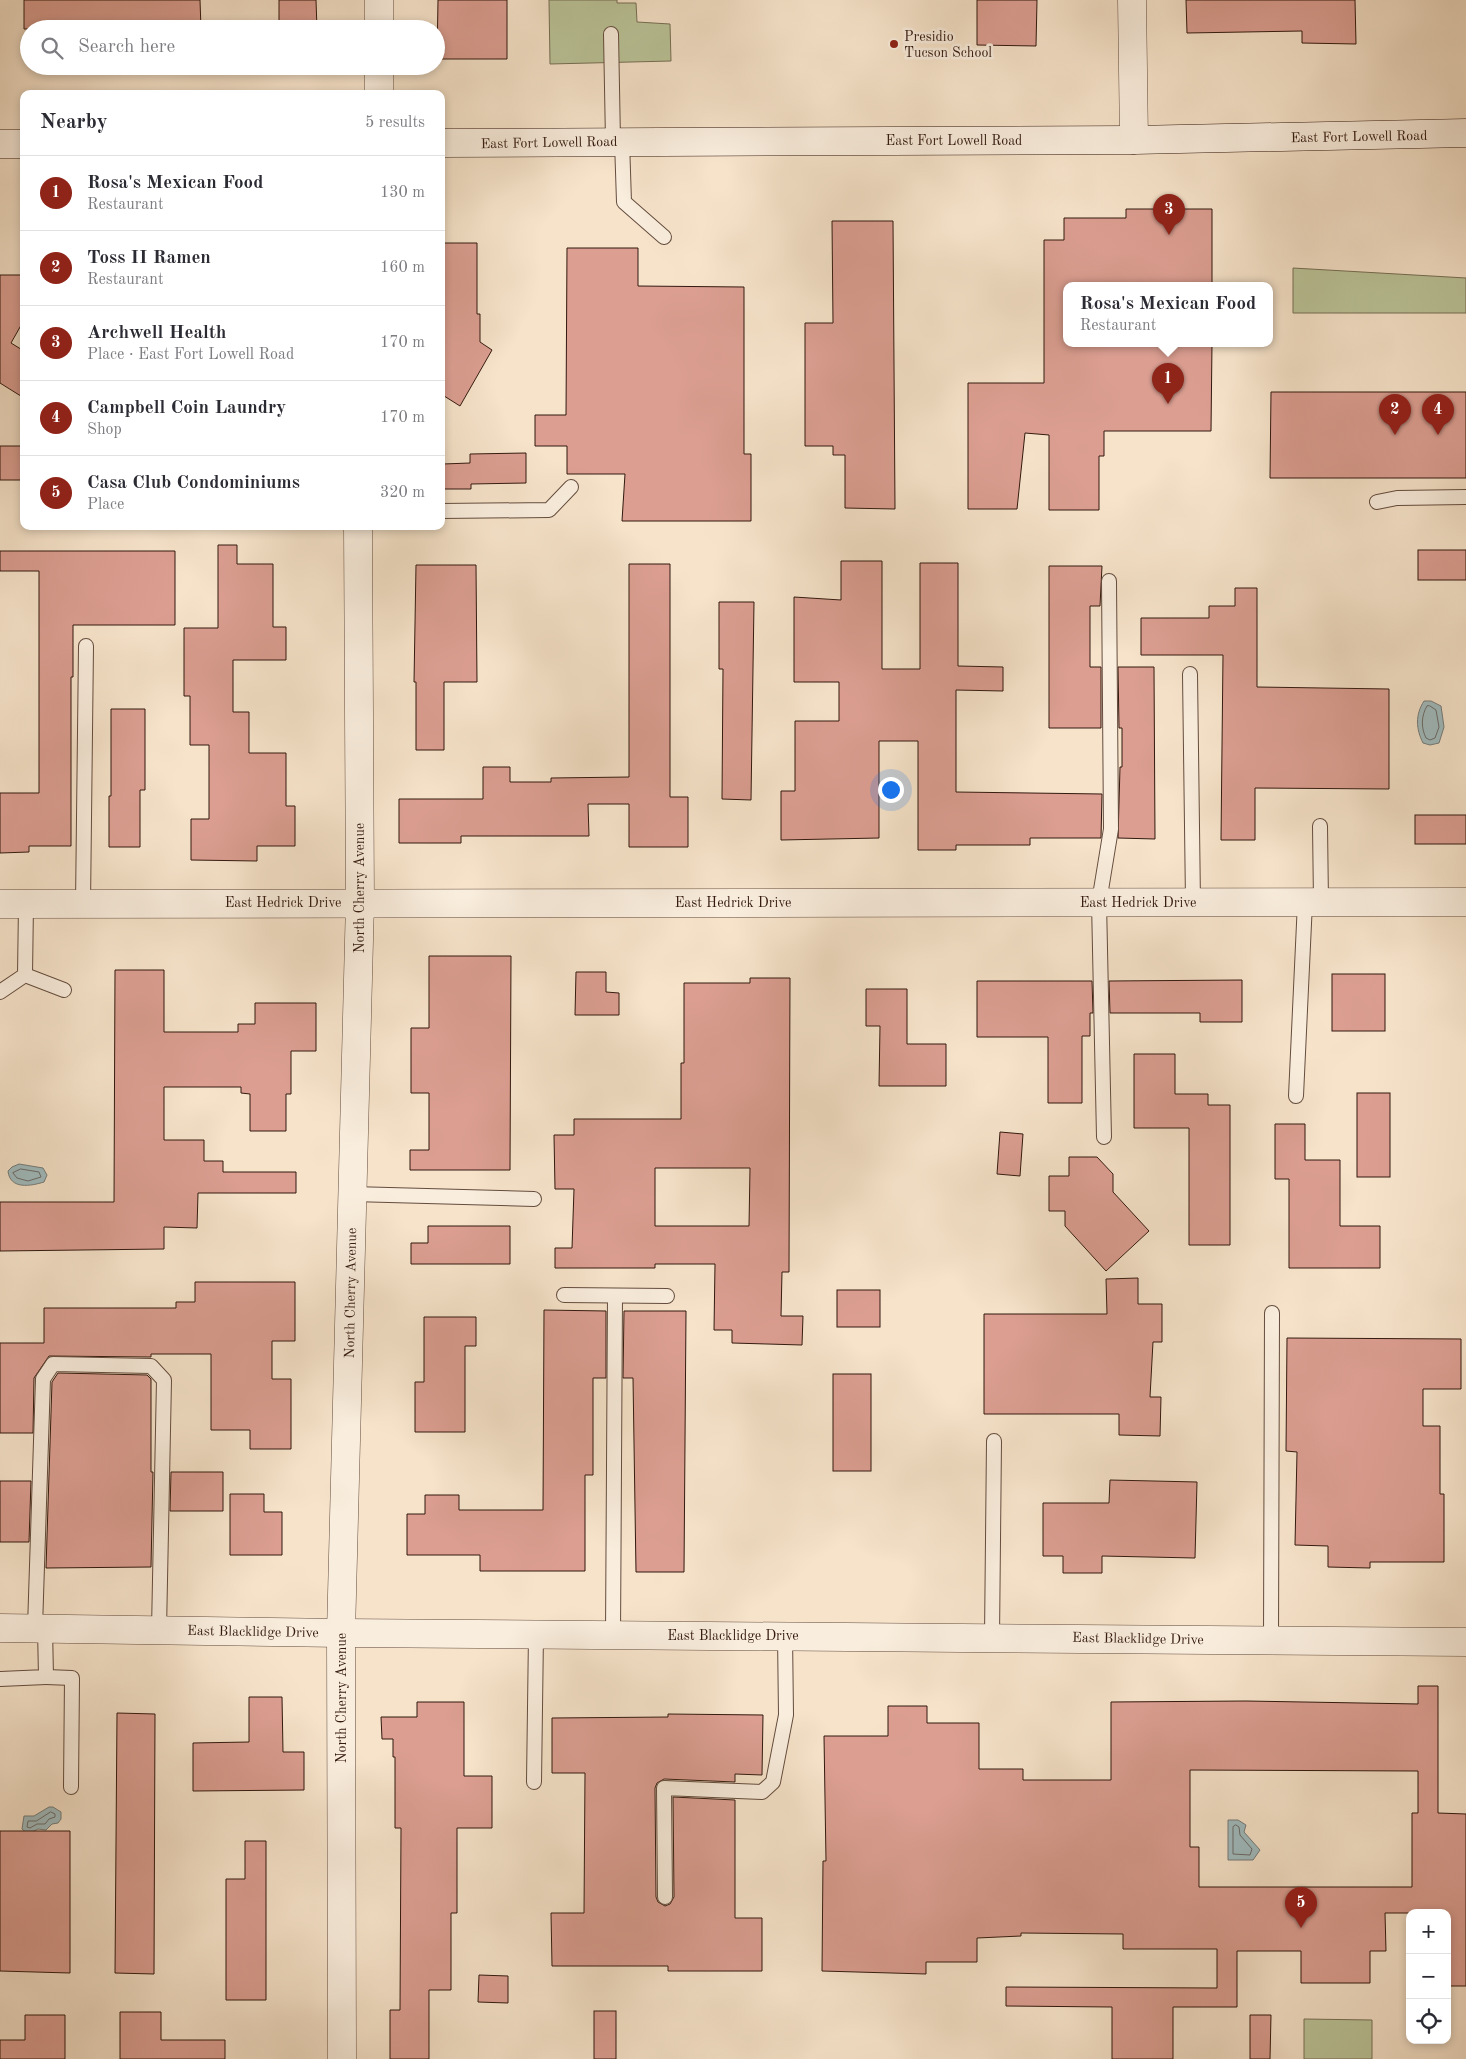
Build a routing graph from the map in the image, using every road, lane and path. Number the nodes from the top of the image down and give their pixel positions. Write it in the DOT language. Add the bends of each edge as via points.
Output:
graph roads {
  1 [pos="379,0"];
  2 [pos="1132,0"];
  3 [pos="379,20"];
  4 [pos="611,34"];
  5 [pos="379,75"];
  6 [pos="379,90"];
  7 [pos="1466,133"];
  8 [pos="1134,140"];
  9 [pos="617,141"];
  10 [pos="445,143"];
  11 [pos="0,144"];
  12 [pos="20,144"];
  13 [pos="664,237"];
  14 [pos="571,487"];
  15 [pos="1466,497"];
  16 [pos="1377,502"];
  17 [pos="445,511"];
  18 [pos="358,530"];
  19 [pos="1109,581"];
  20 [pos="86,646"];
  21 [pos="1190,674"];
  22 [pos="1320,826"];
  23 [pos="360,902"];
  24 [pos="1099,902"];
  25 [pos="1193,902"];
  26 [pos="1313,902"];
  27 [pos="1466,902"];
  28 [pos="13,904"];
  29 [pos="83,904"];
  30 [pos="25,975"];
  31 [pos="64,990"];
  32 [pos="0,992"];
  33 [pos="1296,1096"];
  34 [pos="1104,1137"];
  35 [pos="352,1194"];
  36 [pos="534,1198"];
  37 [pos="564,1295"];
  38 [pos="615,1296"];
  39 [pos="667,1296"];
  40 [pos="1272,1313"];
  41 [pos="994,1441"];
  42 [pos="0,1628"];
  43 [pos="40,1628"];
  44 [pos="159,1630"];
  45 [pos="341,1632"];
  46 [pos="536,1634"];
  47 [pos="614,1635"];
  48 [pos="785,1635"];
  49 [pos="992,1637"];
  50 [pos="1271,1640"];
  51 [pos="1466,1642"];
  52 [pos="46,1677"];
  53 [pos="0,1679"];
  54 [pos="534,1782"];
  55 [pos="71,1787"];
  56 [pos="665,1897"];
  57 [pos="342,2059"];
  1 -- 3 [label="street"];
  2 -- 8 [label="street"];
  4 -- 9 [label="lane"];
  5 -- 6 [label="street"];
  7 -- 8 [label="street, East Fort Lowell Road"];
  8 -- 9 [label="street, East Fort Lowell Road"];
  9 -- 10 [label="street, East Fort Lowell Road"];
  9 -- 13 [label="lane" via="624,202"];
  11 -- 12 [label="street"];
  14 -- 17 [label="lane" via="548,510"];
  15 -- 16 [label="lane" via="1397,498"];
  18 -- 23 [label="street, North Cherry Avenue"];
  19 -- 24 [label="lane" via="1111,828"];
  20 -- 29 [label="lane"];
  21 -- 25 [label="lane"];
  22 -- 26 [label="lane"];
  23 -- 24 [label="street, East Hedrick Drive"];
  23 -- 29 [label="street, East Hedrick Drive"];
  23 -- 35 [label="street, North Cherry Avenue"];
  24 -- 25 [label="street, East Hedrick Drive"];
  24 -- 34 [label="lane"];
  25 -- 26 [label="street, East Hedrick Drive"];
  26 -- 27 [label="street, East Hedrick Drive"];
  26 -- 33 [label="lane"];
  28 -- 29 [label="street, East Hedrick Drive"];
  28 -- 30 [label="lane"];
  30 -- 31 [label="lane"];
  30 -- 32 [label="lane"];
  35 -- 36 [label="lane"];
  35 -- 45 [label="street, North Cherry Avenue"];
  37 -- 38 [label="lane"];
  38 -- 39 [label="lane"];
  38 -- 47 [label="lane"];
  40 -- 50 [label="lane"];
  41 -- 49 [label="lane"];
  42 -- 43 [label="street, East Blacklidge Drive"];
  43 -- 44 [label="street, East Blacklidge Drive"];
  43 -- 44 [label="lane" via="43,1379 53,1364 63,1364 151,1366 164,1380"];
  43 -- 52 [label="lane"];
  44 -- 45 [label="street, East Blacklidge Drive"];
  45 -- 46 [label="street, East Blacklidge Drive"];
  45 -- 57 [label="street, North Cherry Avenue"];
  46 -- 47 [label="street, East Blacklidge Drive"];
  46 -- 54 [label="lane"];
  47 -- 48 [label="street, East Blacklidge Drive"];
  48 -- 49 [label="street, East Blacklidge Drive"];
  48 -- 56 [label="lane" via="786,1715 773,1782 762,1792 664,1788"];
  49 -- 50 [label="street, East Blacklidge Drive"];
  50 -- 51 [label="street, East Blacklidge Drive"];
  52 -- 53 [label="lane"];
  52 -- 55 [label="lane" via="72,1678"];
}
